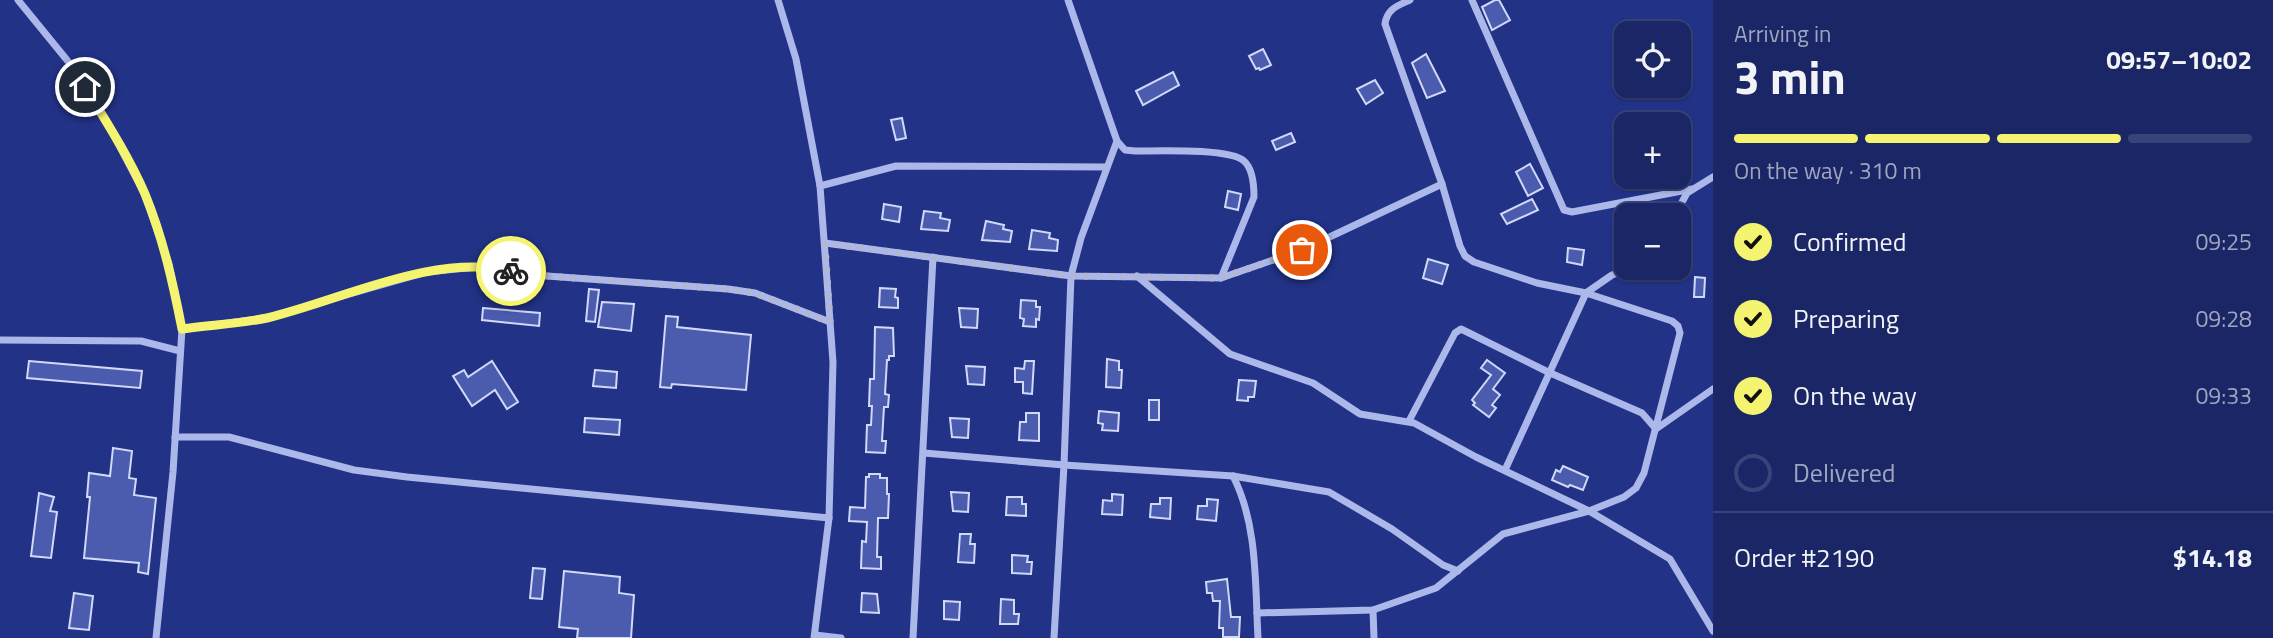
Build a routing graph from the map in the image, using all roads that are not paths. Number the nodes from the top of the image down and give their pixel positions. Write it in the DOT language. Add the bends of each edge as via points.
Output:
graph roads {
  1 [pos="18,0"];
  2 [pos="778,0"];
  3 [pos="1068,0"];
  4 [pos="1410,0"];
  5 [pos="1472,0"];
  6 [pos="1116,141"];
  7 [pos="1107,167"];
  8 [pos="1713,177"];
  9 [pos="1442,184"];
  10 [pos="820,186"];
  11 [pos="1692,190"];
  12 [pos="1682,203"];
  13 [pos="825,243"];
  14 [pos="933,257"];
  15 [pos="1614,274"];
  16 [pos="1071,276"];
  17 [pos="1137,276"];
  18 [pos="1221,278"];
  19 [pos="1586,293"];
  20 [pos="830,322"];
  21 [pos="182,329"];
  22 [pos="0,340"];
  23 [pos="180,351"];
  24 [pos="1548,372"];
  25 [pos="1713,389"];
  26 [pos="1409,421"];
  27 [pos="1656,429"];
  28 [pos="175,437"];
  29 [pos="924,453"];
  30 [pos="1064,465"];
  31 [pos="1505,470"];
  32 [pos="1233,476"];
  33 [pos="1589,511"];
  34 [pos="829,519"];
  35 [pos="1458,571"];
  36 [pos="1373,610"];
  37 [pos="1256,613"];
  38 [pos="1713,631"];
  39 [pos="815,636"];
  40 [pos="156,638"];
  41 [pos="841,638"];
  42 [pos="913,638"];
  43 [pos="1054,638"];
  44 [pos="1258,638"];
  45 [pos="1374,638"];
  1 -- 21 [label="street" via="71,65 144,193 169,264"];
  2 -- 10 [label="street" via="796,59"];
  3 -- 6 [label="street"];
  4 -- 9 [label="street" via="1392,8 1385,24"];
  5 -- 11 [label="street" via="1564,210"];
  6 -- 7 [label="street"];
  6 -- 18 [label="street" via="1125,150 1233,154 1247,165 1254,197"];
  7 -- 10 [label="street" via="896,166"];
  7 -- 16 [label="street"];
  8 -- 11 [label="street"];
  9 -- 18 [label="street" via="1302,250"];
  9 -- 19 [label="street" via="1465,256 1537,283"];
  10 -- 13 [label="street"];
  11 -- 12 [label="street"];
  13 -- 14 [label="street"];
  13 -- 20 [label="street"];
  14 -- 16 [label="street"];
  14 -- 29 [label="street"];
  15 -- 19 [label="street"];
  16 -- 17 [label="street"];
  16 -- 30 [label="street"];
  17 -- 18 [label="street"];
  17 -- 26 [label="street" via="1230,354 1319,386 1360,414"];
  19 -- 24 [label="street"];
  19 -- 27 [label="street" via="1678,326"];
  20 -- 21 [label="street" via="755,293 476,267 427,272 265,318"];
  20 -- 34 [label="street"];
  21 -- 23 [label="street"];
  22 -- 23 [label="street" via="141,341"];
  23 -- 28 [label="street"];
  24 -- 26 [label="street" via="1457,330"];
  24 -- 27 [label="street" via="1642,413"];
  24 -- 31 [label="street"];
  25 -- 27 [label="street"];
  26 -- 31 [label="street"];
  27 -- 33 [label="street" via="1636,488"];
  28 -- 34 [label="street" via="229,437 354,470 407,477"];
  28 -- 40 [label="street"];
  29 -- 30 [label="street"];
  29 -- 42 [label="street"];
  30 -- 32 [label="street"];
  30 -- 43 [label="street"];
  31 -- 33 [label="street"];
  32 -- 35 [label="street" via="1337,496"];
  32 -- 37 [label="street" via="1251,527"];
  33 -- 35 [label="street" via="1503,534"];
  33 -- 38 [label="street" via="1670,559"];
  34 -- 39 [label="street"];
  35 -- 36 [label="street" via="1436,587"];
  36 -- 37 [label="street"];
  36 -- 45 [label="street"];
  37 -- 44 [label="street"];
  39 -- 41 [label="street"];
}
